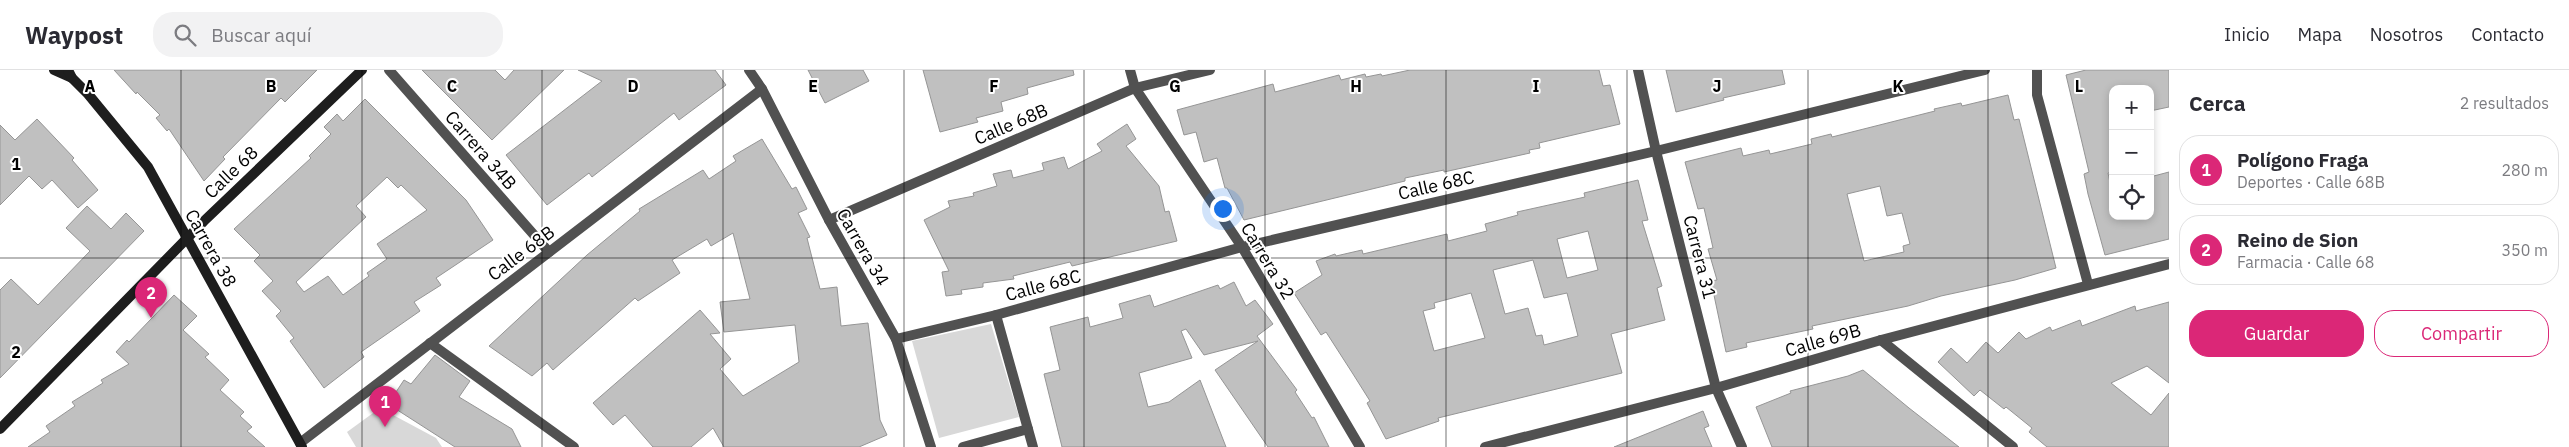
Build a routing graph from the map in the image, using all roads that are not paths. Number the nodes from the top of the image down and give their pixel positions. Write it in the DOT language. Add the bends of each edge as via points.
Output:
graph roads {
  1 [pos="54,70"];
  2 [pos="362,70"];
  3 [pos="389,70"];
  4 [pos="749,70"];
  5 [pos="1130,70"];
  6 [pos="1210,70"];
  7 [pos="1638,70"];
  8 [pos="1985,70"];
  9 [pos="2037,70"];
  10 [pos="70,74"];
  11 [pos="1135,88"];
  12 [pos="762,90"];
  13 [pos="1656,151"];
  14 [pos="829,220"];
  15 [pos="188,238"];
  16 [pos="1242,247"];
  17 [pos="549,252"];
  18 [pos="2167,266"];
  19 [pos="2088,284"];
  20 [pos="996,315"];
  21 [pos="896,339"];
  22 [pos="1881,340"];
  23 [pos="430,343"];
  24 [pos="1716,388"];
  25 [pos="0,429"];
  26 [pos="1028,429"];
  27 [pos="301,445"];
  28 [pos="574,447"];
  29 [pos="931,447"];
  30 [pos="963,447"];
  31 [pos="1032,447"];
  32 [pos="1360,447"];
  33 [pos="1485,447"];
  34 [pos="1742,447"];
  35 [pos="2013,447"];
  1 -- 10 [label="street, Carrera 38"];
  2 -- 15 [label="street, Calle 68"];
  3 -- 17 [label="street, Carrera 34B"];
  4 -- 12 [label="street, Carrera 34"];
  5 -- 11 [label="street, Carrera 32"];
  6 -- 11 [label="street, Calle 68B"];
  7 -- 13 [label="street, Carrera 31"];
  8 -- 13 [label="street, Calle 68C"];
  9 -- 19 [label="street" via="2037,95"];
  10 -- 15 [label="street, Carrera 38" via="148,167"];
  11 -- 14 [label="street, Calle 68B"];
  11 -- 16 [label="street, Carrera 32"];
  12 -- 14 [label="street, Carrera 34"];
  12 -- 17 [label="street, Calle 68B"];
  13 -- 16 [label="street, Calle 68C"];
  13 -- 24 [label="street, Carrera 31"];
  14 -- 21 [label="street, Carrera 34"];
  15 -- 25 [label="street, Calle 68"];
  15 -- 27 [label="street, Carrera 38"];
  16 -- 20 [label="street, Calle 68C"];
  16 -- 32 [label="street, Carrera 32"];
  17 -- 23 [label="street, Calle 68B"];
  18 -- 19 [label="street, Calle 69B"];
  19 -- 22 [label="street, Calle 69B"];
  20 -- 21 [label="street, Calle 68C"];
  20 -- 26 [label="street"];
  21 -- 29 [label="street, Carrera 34"];
  22 -- 24 [label="street, Calle 69B"];
  22 -- 35 [label="street"];
  23 -- 27 [label="street, Calle 68B"];
  23 -- 28 [label="street"];
  24 -- 33 [label="street, Calle 69B"];
  24 -- 34 [label="street, Carrera 31"];
  26 -- 30 [label="street"];
  26 -- 31 [label="street"];
}
